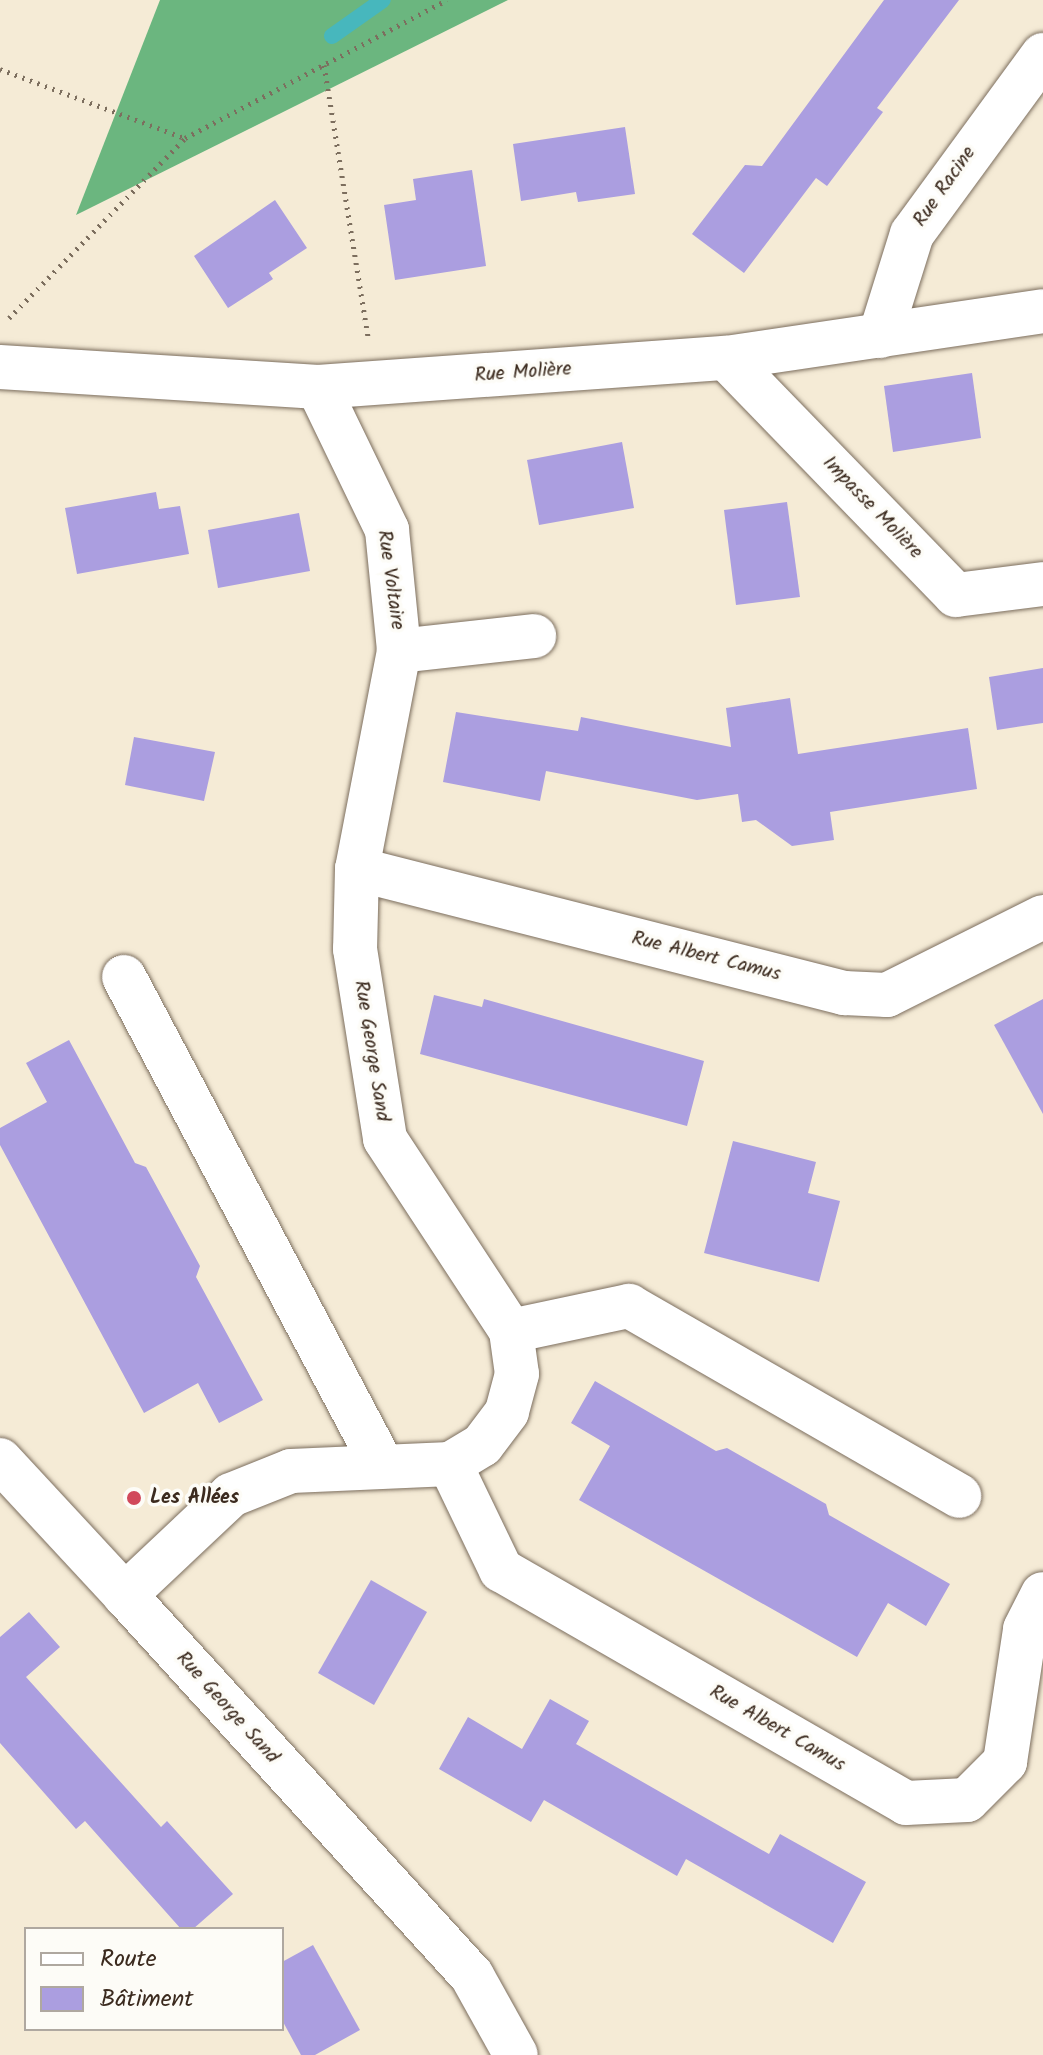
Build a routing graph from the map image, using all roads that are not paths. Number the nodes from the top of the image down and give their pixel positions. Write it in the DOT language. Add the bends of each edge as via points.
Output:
graph roads {
  1 [pos="1043,55"];
  2 [pos="1043,311"];
  3 [pos="880,336"];
  4 [pos="726,358"];
  5 [pos="0,367"];
  6 [pos="318,387"];
  7 [pos="1043,584"];
  8 [pos="534,636"];
  9 [pos="399,651"];
  10 [pos="357,869"];
  11 [pos="1043,917"];
  12 [pos="124,977"];
  13 [pos="511,1331"];
  14 [pos="0,1460"];
  15 [pos="450,1464"];
  16 [pos="382,1465"];
  17 [pos="959,1496"];
  18 [pos="1043,1594"];
  19 [pos="125,1595"];
  20 [pos="516,2055"];
  1 -- 3 [label="street, Rue Racine" via="912,234"];
  2 -- 3 [label="street, Rue Molière"];
  3 -- 4 [label="street, Rue Molière"];
  4 -- 6 [label="street, Rue Molière"];
  4 -- 7 [label="street, Impasse Molière" via="956,595"];
  5 -- 6 [label="street, Rue Molière"];
  6 -- 9 [label="street, Rue Voltaire" via="387,530"];
  8 -- 9 [label="street, Rue Voltaire"];
  9 -- 10 [label="street, Rue George Sand"];
  10 -- 11 [label="street, Rue Albert Camus" via="844,993 887,995"];
  10 -- 13 [label="street, Rue George Sand" via="355,949 385,1139"];
  12 -- 16 [label="street"];
  13 -- 15 [label="street, Rue George Sand" via="517,1374 507,1412 482,1445"];
  13 -- 17 [label="street" via="629,1306"];
  14 -- 19 [label="street, Rue George Sand"];
  15 -- 16 [label="street"];
  15 -- 18 [label="street, Rue Albert Camus" via="501,1570 906,1803 967,1800 1005,1762 1025,1629"];
  16 -- 19 [label="street" via="291,1471 231,1495"];
  19 -- 20 [label="street, Rue George Sand" via="472,1976"];
}
